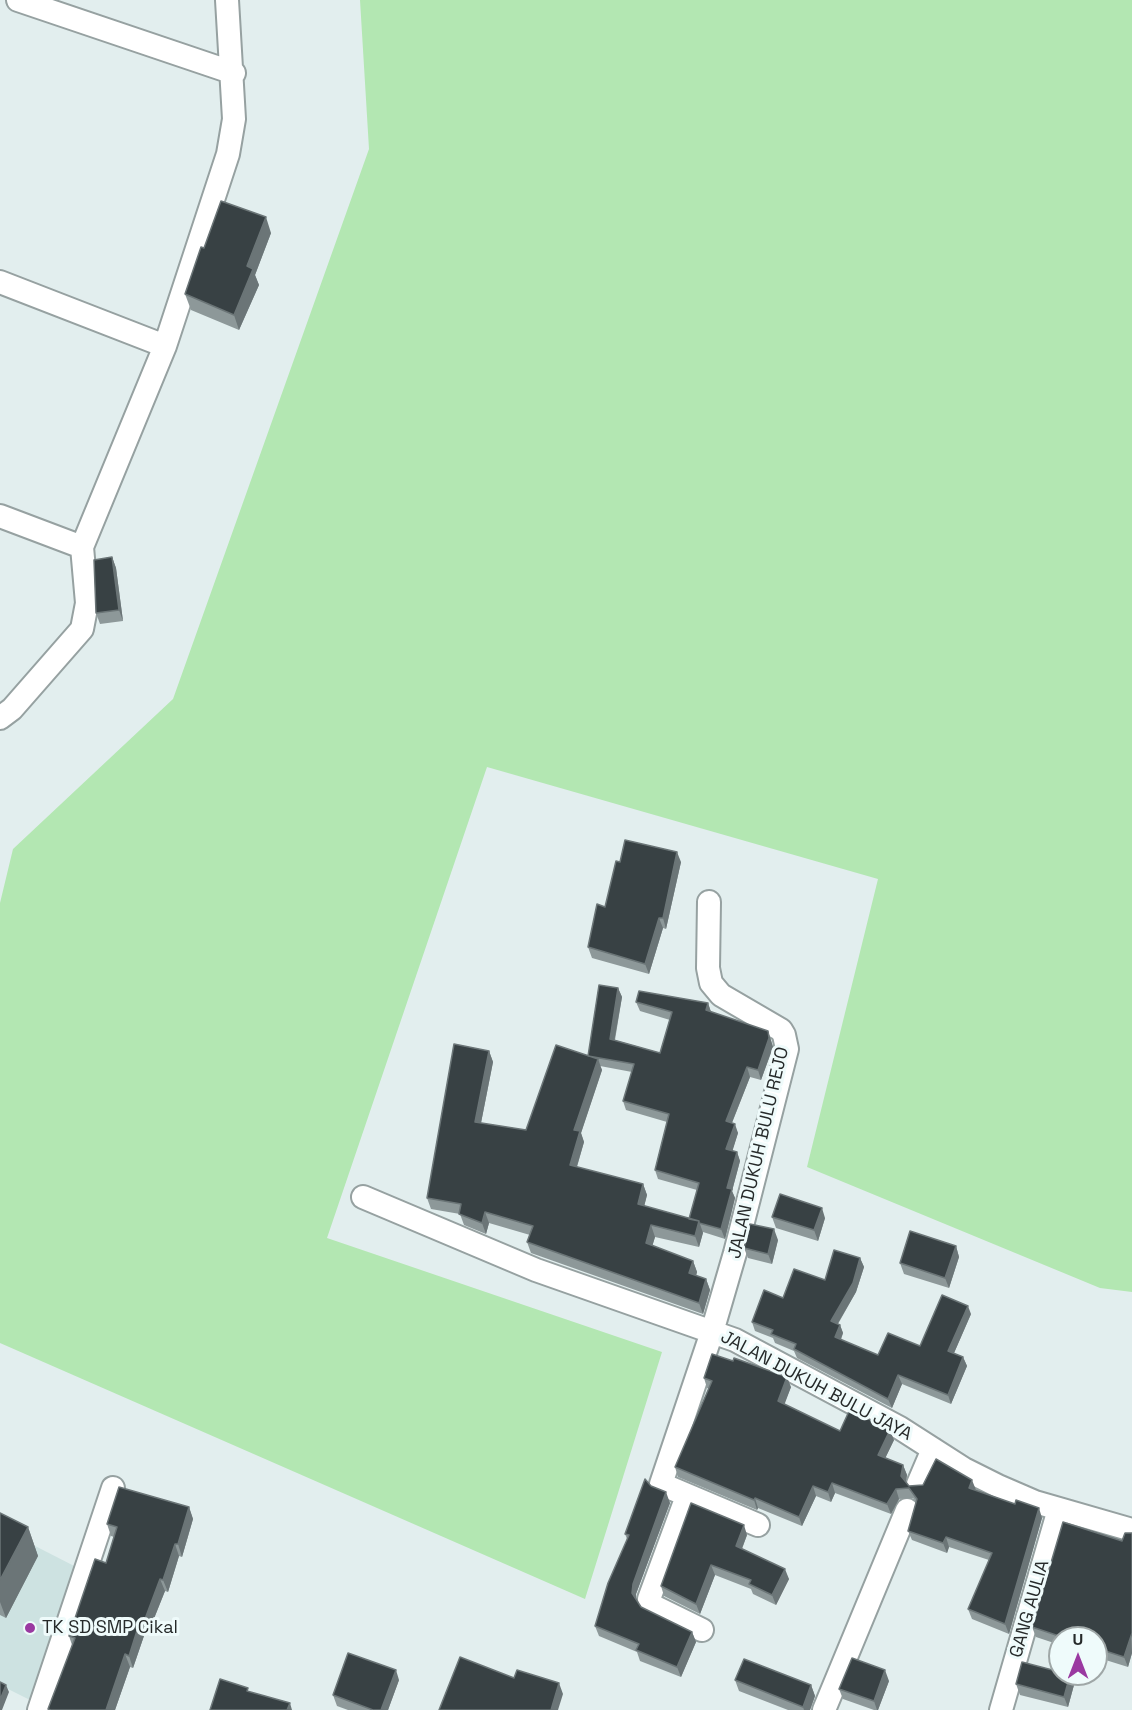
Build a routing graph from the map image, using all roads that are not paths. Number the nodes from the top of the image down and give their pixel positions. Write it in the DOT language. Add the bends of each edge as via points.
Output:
graph roads {
  1 [pos="18,0"];
  2 [pos="227,0"];
  3 [pos="234,73"];
  4 [pos="0,282"];
  5 [pos="165,346"];
  6 [pos="0,516"];
  7 [pos="82,547"];
  8 [pos="0,718"];
  9 [pos="708,903"];
  10 [pos="363,1197"];
  11 [pos="712,1332"];
  12 [pos="933,1449"];
  13 [pos="918,1484"];
  14 [pos="113,1488"];
  15 [pos="687,1496"];
  16 [pos="1059,1509"];
  17 [pos="907,1510"];
  18 [pos="758,1525"];
  19 [pos="1132,1530"];
  20 [pos="702,1630"];
  21 [pos="39,1710"];
  22 [pos="824,1710"];
  23 [pos="1000,1710"];
  1 -- 3 [label="street"];
  2 -- 3 [label="street"];
  3 -- 5 [label="street" via="234,119 228,154"];
  4 -- 5 [label="street"];
  5 -- 7 [label="street"];
  6 -- 7 [label="street"];
  7 -- 8 [label="street" via="87,583 82,629"];
  9 -- 11 [label="street, JALAN DUKUH BULU REJO" via="711,983 721,995 781,1030 787,1049"];
  10 -- 11 [label="street, JALAN DUKUH BULU JAYA" via="536,1270"];
  11 -- 12 [label="street, JALAN DUKUH BULU JAYA" via="735,1340"];
  11 -- 15 [label="street" via="661,1480 663,1486"];
  12 -- 13 [label="street"];
  12 -- 16 [label="street, JALAN DUKUH BULU JAYA" via="998,1486"];
  14 -- 21 [label="street"];
  15 -- 18 [label="street"];
  15 -- 20 [label="street" via="649,1602"];
  16 -- 19 [label="street, JALAN DUKUH BULU JAYA"];
  16 -- 23 [label="street, GANG AULIA"];
  17 -- 22 [label="street"];
}
